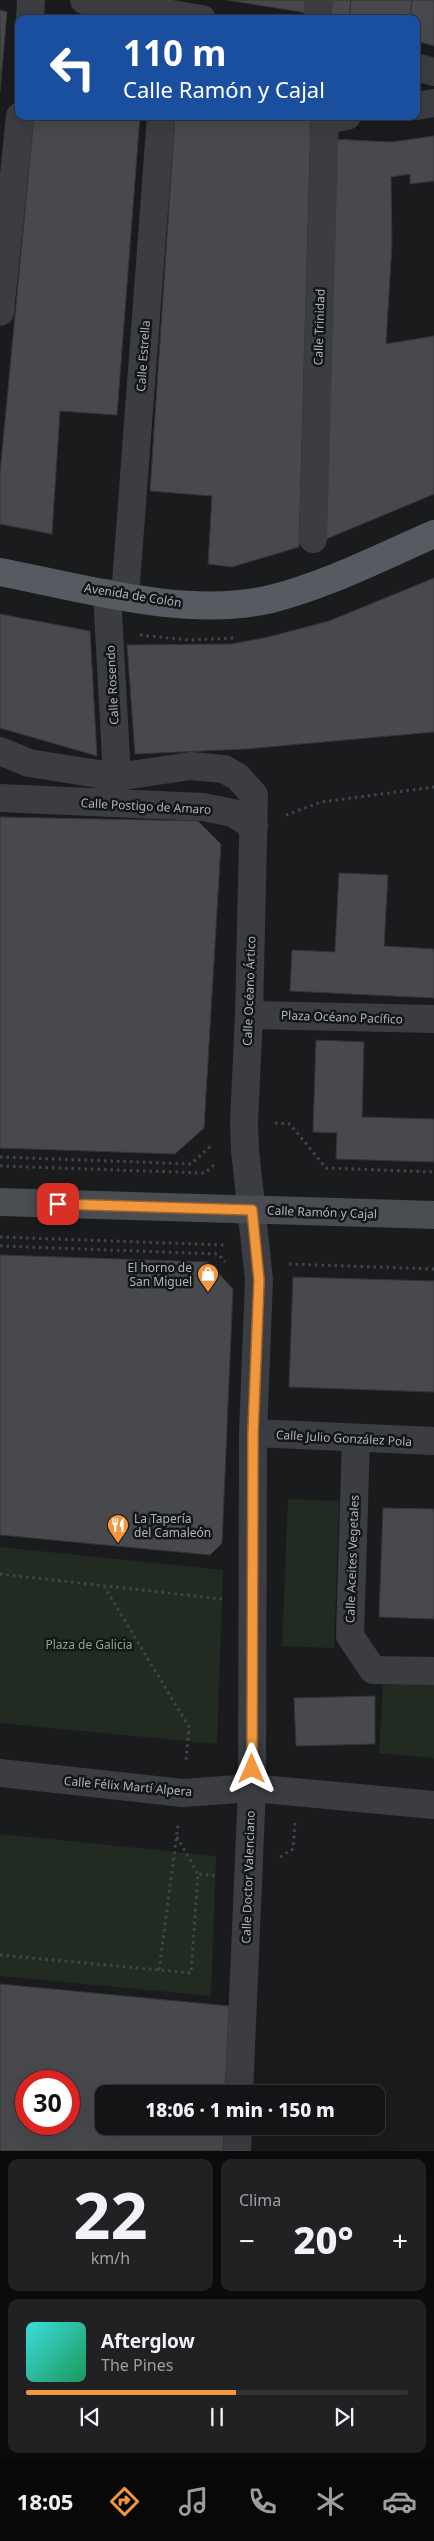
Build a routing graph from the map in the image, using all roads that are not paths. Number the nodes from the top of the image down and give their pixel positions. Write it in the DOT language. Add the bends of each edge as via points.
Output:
graph roads {
  1 [pos="32,0"];
  2 [pos="84,0"];
  3 [pos="319,0"];
  4 [pos="30,15"];
  5 [pos="164,15"];
  6 [pos="317,15"];
  7 [pos="420,68"];
  8 [pos="434,72"];
  9 [pos="434,103"];
  10 [pos="420,105"];
  11 [pos="20,120"];
  12 [pos="161,120"];
  13 [pos="332,120"];
  14 [pos="0,312"];
  15 [pos="434,534"];
  16 [pos="313,539"];
  17 [pos="0,572"];
  18 [pos="116,595"];
  19 [pos="0,752"];
  20 [pos="117,778"];
  21 [pos="0,798"];
  22 [pos="254,826"];
  23 [pos="249,1014"];
  24 [pos="434,1019"];
  25 [pos="0,1202"];
  26 [pos="252,1210"];
  27 [pos="434,1215"];
  28 [pos="253,1433"];
  29 [pos="356,1439"];
  30 [pos="434,1441"];
  31 [pos="434,1671"];
  32 [pos="0,1773"];
  33 [pos="252,1788"];
  34 [pos="434,1805"];
  35 [pos="239,2085"];
  36 [pos="238,2135"];
  37 [pos="237,2151"];
  1 -- 4 [label="street"];
  2 -- 5 [label="street"];
  3 -- 6 [label="street"];
  7 -- 8 [label="street"];
  9 -- 10 [label="street"];
  11 -- 14 [label="street"];
  12 -- 18 [label="street, Calle Estrella"];
  13 -- 16 [label="street, Calle Trinidad"];
  15 -- 18 [label="main road, Avenida de Colón" via="322,582 270,599 217,605 157,602"];
  17 -- 18 [label="main road, Avenida de Colón"];
  18 -- 20 [label="street, Calle Rosendo"];
  19 -- 20 [label="street" via="29,763"];
  20 -- 22 [label="street, Calle Océano Ártico" via="190,766 224,769 238,777 254,795"];
  21 -- 22 [label="street, Calle Postigo de Amaro" via="202,807 233,813"];
  22 -- 23 [label="street, Calle Océano Ártico"];
  23 -- 24 [label="street, Plaza Océano Pacífico"];
  23 -- 26 [label="street, Calle Océano Ártico" via="245,1150"];
  25 -- 26 [label="main road, Calle Ramón y Cajal"];
  26 -- 27 [label="main road, Calle Ramón y Cajal"];
  26 -- 28 [label="street, Calle Doctor Valenciano" via="259,1277"];
  28 -- 29 [label="street, Calle Julio González Pola"];
  28 -- 33 [label="street, Calle Doctor Valenciano"];
  29 -- 30 [label="street, Calle Julio González Pola"];
  29 -- 31 [label="street, Calle Aceites Vegetales" via="350,1636 373,1670"];
  32 -- 33 [label="street, Calle Félix Martí Alpera" via="183,1793"];
  33 -- 34 [label="street, Calle Félix Martí Alpera"];
  33 -- 35 [label="street, Calle Doctor Valenciano"];
  36 -- 37 [label="street"];
}
